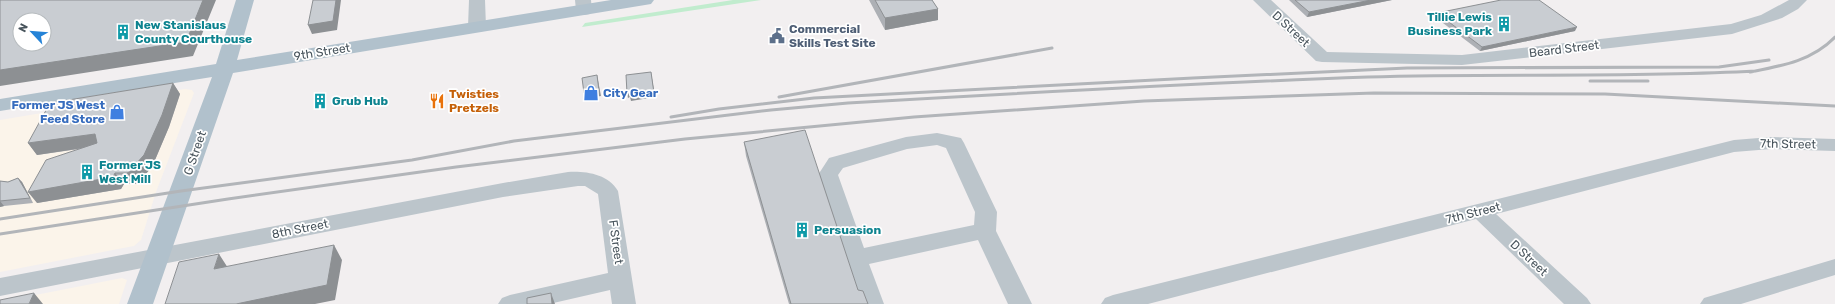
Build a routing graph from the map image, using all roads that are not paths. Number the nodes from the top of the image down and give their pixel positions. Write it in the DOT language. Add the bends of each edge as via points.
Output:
graph roads {
  1 [pos="245,0"];
  2 [pos="477,0"];
  3 [pos="645,0"];
  4 [pos="1261,0"];
  5 [pos="1799,0"];
  6 [pos="583,5"];
  7 [pos="477,27"];
  8 [pos="1322,58"];
  9 [pos="226,67"];
  10 [pos="0,105"];
  11 [pos="1830,148"];
  12 [pos="599,185"];
  13 [pos="1480,211"];
  14 [pos="985,231"];
  15 [pos="156,257"];
  16 [pos="857,258"];
  17 [pos="1835,267"];
  18 [pos="621,279"];
  19 [pos="0,287"];
  20 [pos="140,304"];
  21 [pos="510,304"];
  22 [pos="624,304"];
  23 [pos="872,304"];
  24 [pos="1020,304"];
  25 [pos="1113,304"];
  26 [pos="1579,304"];
  27 [pos="1712,304"];
  1 -- 9 [label="main road, G Street"];
  2 -- 7 [label="street"];
  3 -- 6 [label="main road, 9th Street"];
  4 -- 8 [label="street, D Street"];
  5 -- 8 [label="street, Beard Street" via="1769,18 1732,29 1462,60"];
  6 -- 7 [label="main road, 9th Street"];
  7 -- 9 [label="main road, 9th Street"];
  9 -- 10 [label="main road, 9th Street"];
  9 -- 15 [label="main road, G Street"];
  11 -- 13 [label="street, 7th Street" via="1752,143 1734,146"];
  12 -- 15 [label="street, 8th Street" via="587,179 503,190"];
  12 -- 18 [label="street, F Street" via="608,191"];
  13 -- 25 [label="street, 7th Street"];
  13 -- 26 [label="street, D Street"];
  14 -- 16 [label="street"];
  14 -- 16 [label="street" via="986,212 954,143 937,139 906,143 836,163 828,175"];
  14 -- 24 [label="street"];
  15 -- 19 [label="street, 8th Street"];
  15 -- 20 [label="main road, G Street"];
  16 -- 23 [label="street"];
  17 -- 27 [label="street"];
  18 -- 21 [label="street"];
  18 -- 22 [label="street, F Street"];
}
